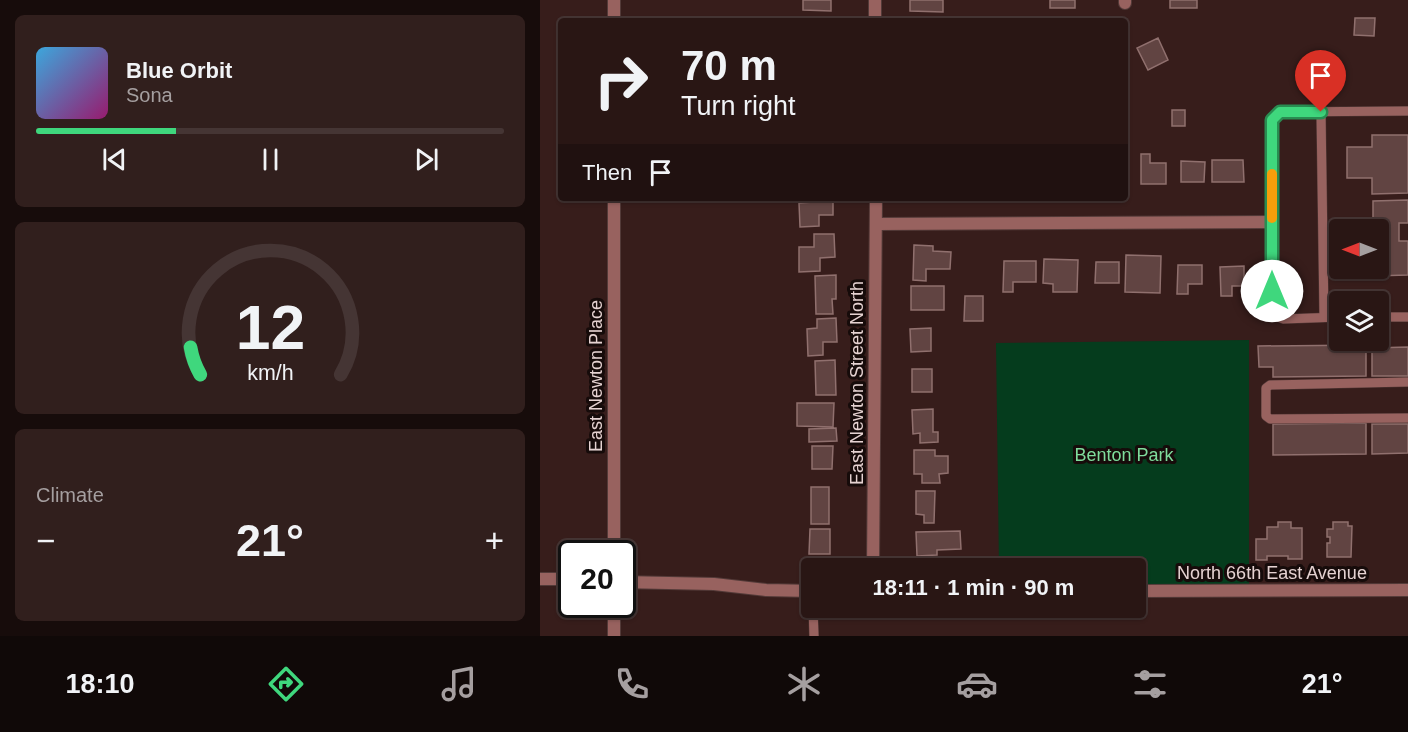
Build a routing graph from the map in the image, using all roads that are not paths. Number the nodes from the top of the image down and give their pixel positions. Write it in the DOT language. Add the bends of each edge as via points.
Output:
graph roads {
  1 [pos="614,0"];
  2 [pos="875,0"];
  3 [pos="614,18"];
  4 [pos="875,18"];
  5 [pos="1408,111"];
  6 [pos="1321,112"];
  7 [pos="614,201"];
  8 [pos="876,201"];
  9 [pos="1272,222"];
  10 [pos="876,224"];
  11 [pos="1389,317"];
  12 [pos="1408,317"];
  13 [pos="1324,318"];
  14 [pos="1329,318"];
  15 [pos="1408,382"];
  16 [pos="1408,418"];
  17 [pos="614,540"];
  18 [pos="873,558"];
  19 [pos="540,579"];
  20 [pos="558,579"];
  21 [pos="636,582"];
  22 [pos="1408,590"];
  23 [pos="801,591"];
  24 [pos="1146,591"];
  25 [pos="614,618"];
  26 [pos="813,618"];
  27 [pos="614,636"];
  28 [pos="814,636"];
  1 -- 3 [label="street"];
  2 -- 4 [label="street"];
  5 -- 6 [label="lane"];
  6 -- 9 [label="lane" via="1280,112 1272,120"];
  6 -- 13 [label="lane"];
  7 -- 17 [label="street, East Newton Place"];
  8 -- 10 [label="street, East Newton Street North"];
  9 -- 10 [label="street"];
  9 -- 13 [label="lane" via="1272,314 1283,319"];
  10 -- 18 [label="street, East Newton Street North"];
  11 -- 12 [label="lane"];
  13 -- 14 [label="lane"];
  15 -- 16 [label="lane" via="1270,385 1266,388 1266,416"];
  19 -- 20 [label="street"];
  21 -- 23 [label="street"];
  22 -- 24 [label="street, North 66th East Avenue"];
  25 -- 27 [label="street"];
  26 -- 28 [label="lane"];
}
